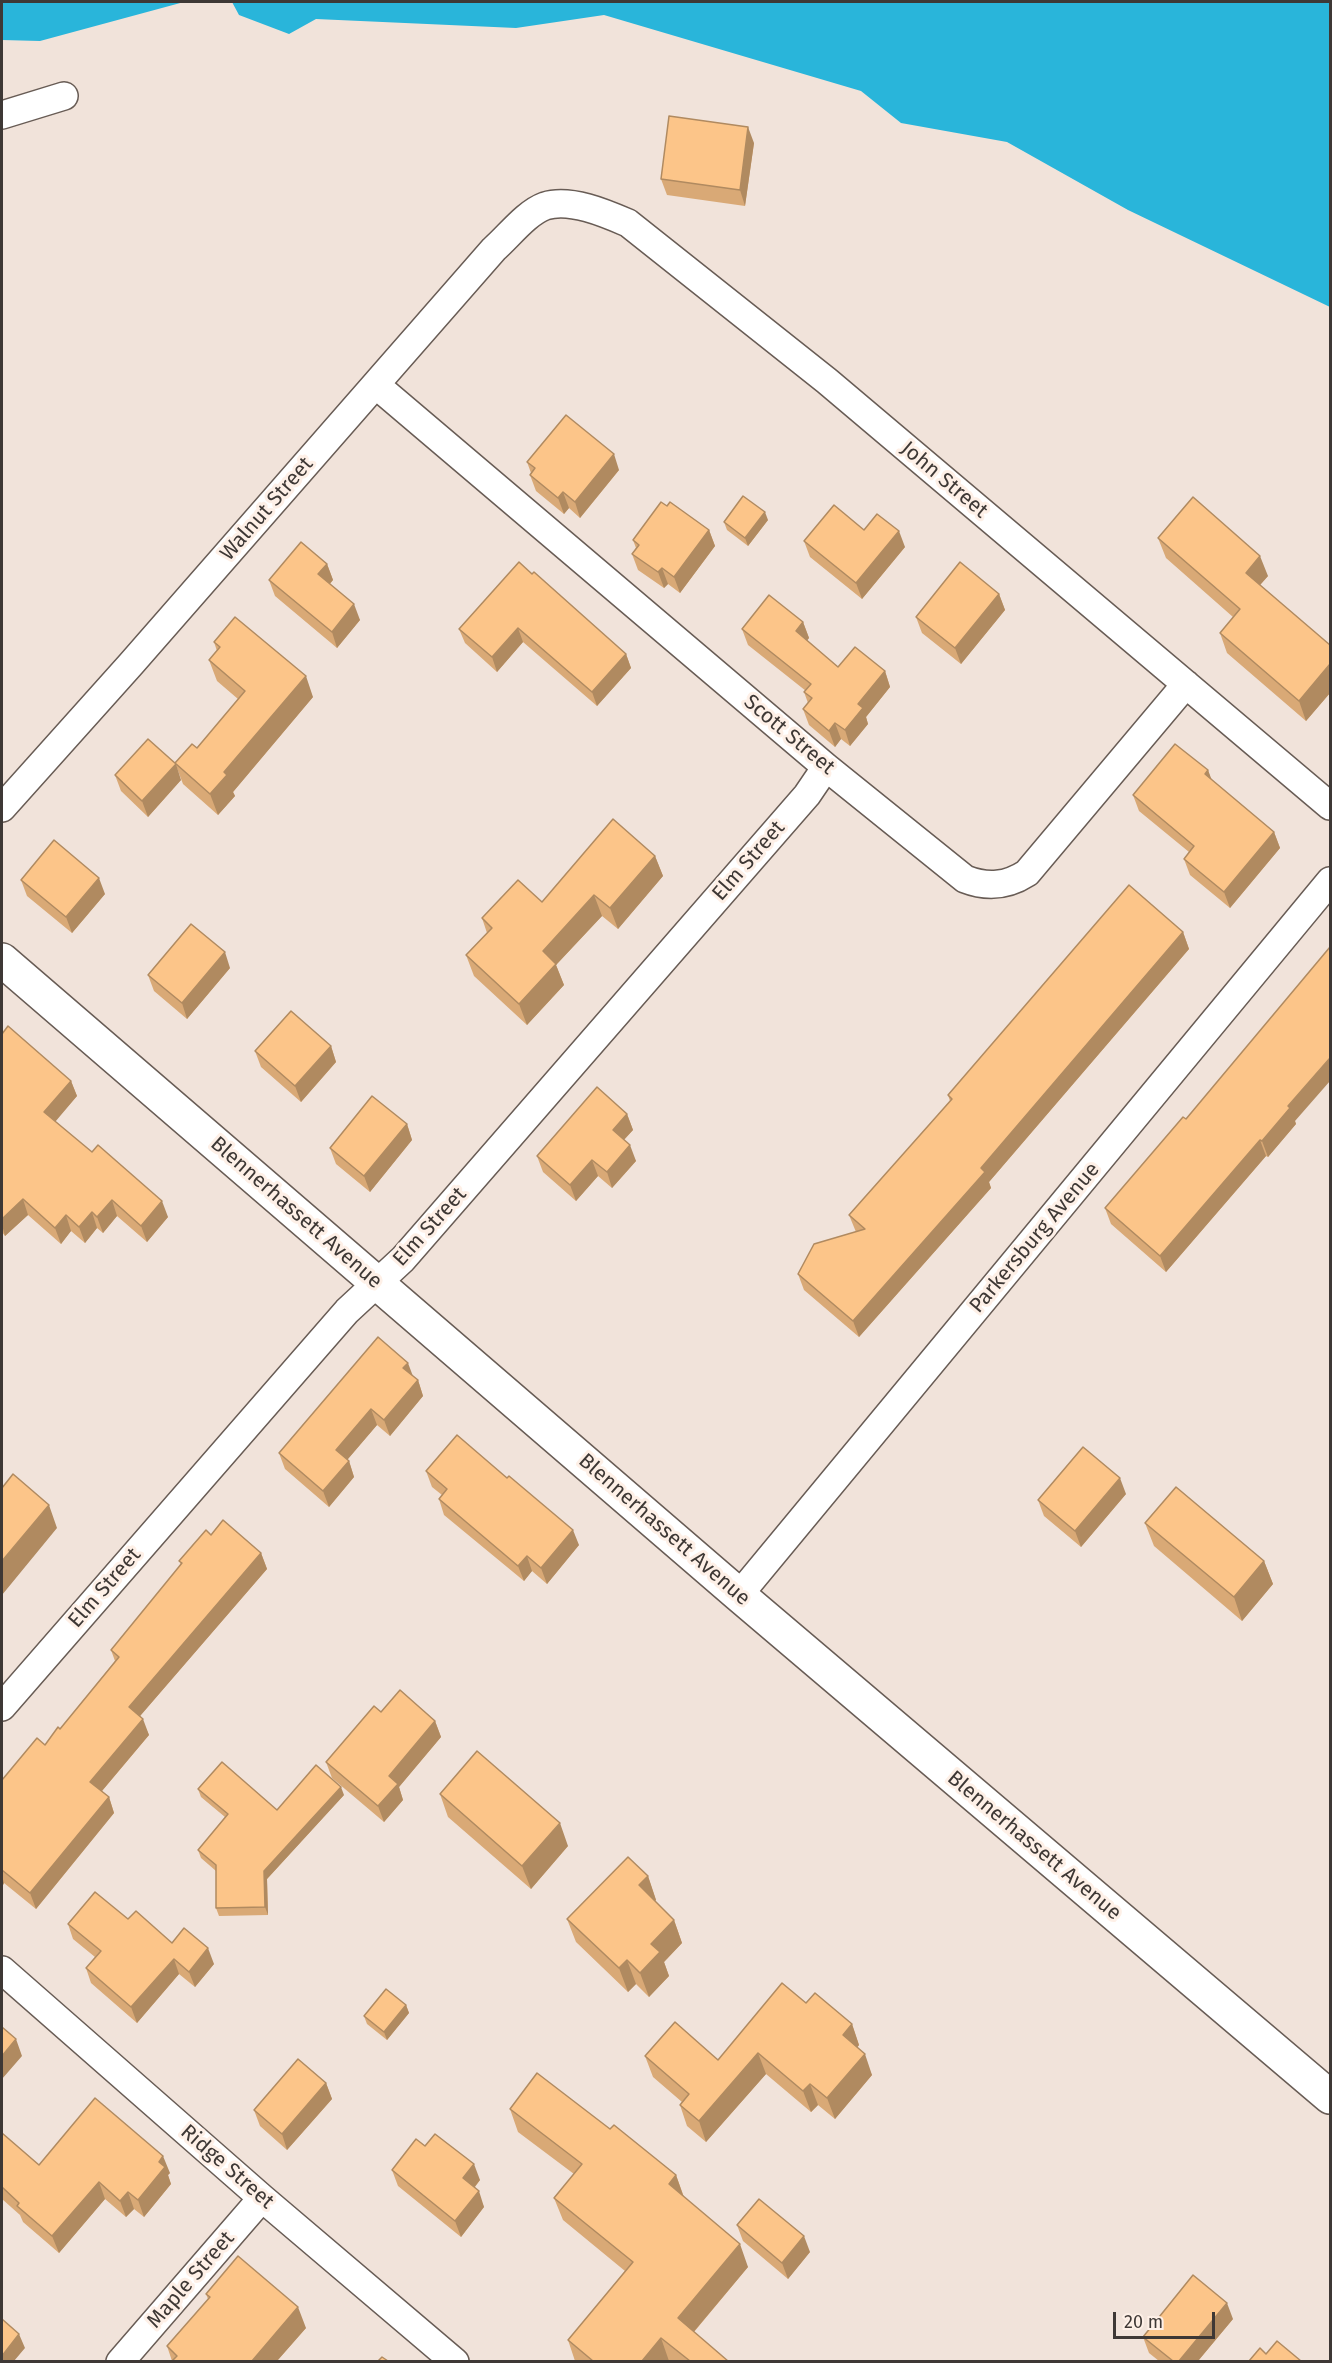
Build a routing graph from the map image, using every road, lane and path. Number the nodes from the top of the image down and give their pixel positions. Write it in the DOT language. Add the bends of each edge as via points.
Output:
graph roads {
  1 [pos="64,96"];
  2 [pos="2,115"];
  3 [pos="534,212"];
  4 [pos="376,385"];
  5 [pos="1186,684"];
  6 [pos="826,767"];
  7 [pos="1330,806"];
  8 [pos="2,808"];
  9 [pos="1330,881"];
  10 [pos="2,960"];
  11 [pos="377,1282"];
  12 [pos="739,1595"];
  13 [pos="2,1707"];
  14 [pos="2,1970"];
  15 [pos="1330,2097"];
  16 [pos="262,2198"];
  17 [pos="120,2361"];
  18 [pos="456,2361"];
  1 -- 2 [label="street"];
  3 -- 4 [label="street, Walnut Street" via="494,249"];
  3 -- 5 [label="street, John Street" via="561,205 605,213 628,223 845,396"];
  4 -- 6 [label="street, Scott Street"];
  4 -- 8 [label="street, Walnut Street"];
  5 -- 6 [label="street, Scott Street" via="1027,873 1012,883 979,885 965,879"];
  5 -- 7 [label="street, John Street"];
  6 -- 11 [label="street, Elm Street" via="807,795 419,1242"];
  9 -- 12 [label="street, Parkersburg Avenue"];
  10 -- 11 [label="street, Blennerhassett Avenue"];
  11 -- 12 [label="street, Blennerhassett Avenue"];
  11 -- 13 [label="street, Elm Street" via="347,1311"];
  12 -- 15 [label="street, Blennerhassett Avenue"];
  14 -- 16 [label="street, Ridge Street"];
  16 -- 17 [label="street, Maple Street"];
  16 -- 18 [label="street, Ridge Street"];
}
